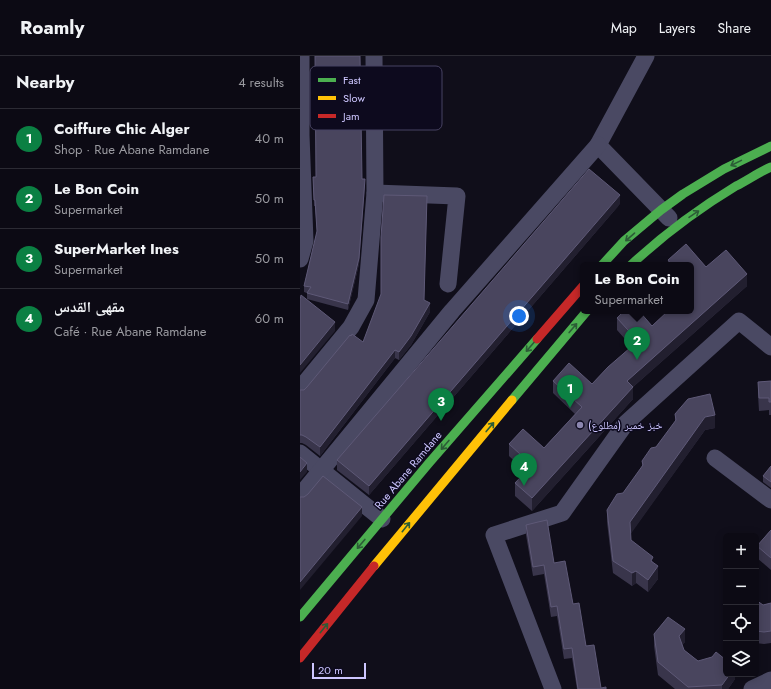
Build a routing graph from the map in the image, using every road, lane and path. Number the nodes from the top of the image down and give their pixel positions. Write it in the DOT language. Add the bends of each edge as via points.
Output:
graph roads {
  1 [pos="301,56"];
  2 [pos="374,56"];
  3 [pos="646,56"];
  4 [pos="374,66"];
  5 [pos="375,130"];
  6 [pos="598,145"];
  7 [pos="771,146"];
  8 [pos="771,167"];
  9 [pos="375,193"];
  10 [pos="660,210"];
  11 [pos="677,225"];
  12 [pos="300,259"];
  13 [pos="605,262"];
  14 [pos="634,262"];
  15 [pos="448,284"];
  16 [pos="580,289"];
  17 [pos="584,314"];
  18 [pos="771,347"];
  19 [pos="300,389"];
  20 [pos="300,453"];
  21 [pos="715,458"];
  22 [pos="321,471"];
  23 [pos="300,496"];
  24 [pos="771,500"];
  25 [pos="382,519"];
  26 [pos="300,617"];
  27 [pos="300,658"];
  28 [pos="771,680"];
  29 [pos="553,689"];
  30 [pos="752,689"];
  1 -- 12 [label="street" via="305,241"];
  2 -- 4 [label="street"];
  3 -- 6 [label="street"];
  5 -- 9 [label="street"];
  6 -- 10 [label="street"];
  6 -- 22 [label="street" via="452,311"];
  7 -- 10 [label="street, one-way" via="724,169"];
  11 -- 8 [label="street, one-way" via="724,193"];
  9 -- 15 [label="street" via="458,196"];
  9 -- 19 [label="street" via="366,300 351,327"];
  10 -- 11 [label="street"];
  10 -- 13 [label="street, one-way" via="624,241"];
  11 -- 14 [label="street"];
  16 -- 25 [label="street, Rue Abane Ramdane, one-way"];
  27 -- 17 [label="street, one-way"];
  18 -- 29 [label="street" via="739,321 626,423 562,513 494,535"];
  20 -- 22 [label="street"];
  21 -- 24 [label="street"];
  22 -- 23 [label="street"];
  22 -- 25 [label="street"];
  25 -- 26 [label="street, Rue Abane Ramdane, one-way"];
  28 -- 30 [label="street"];
}
